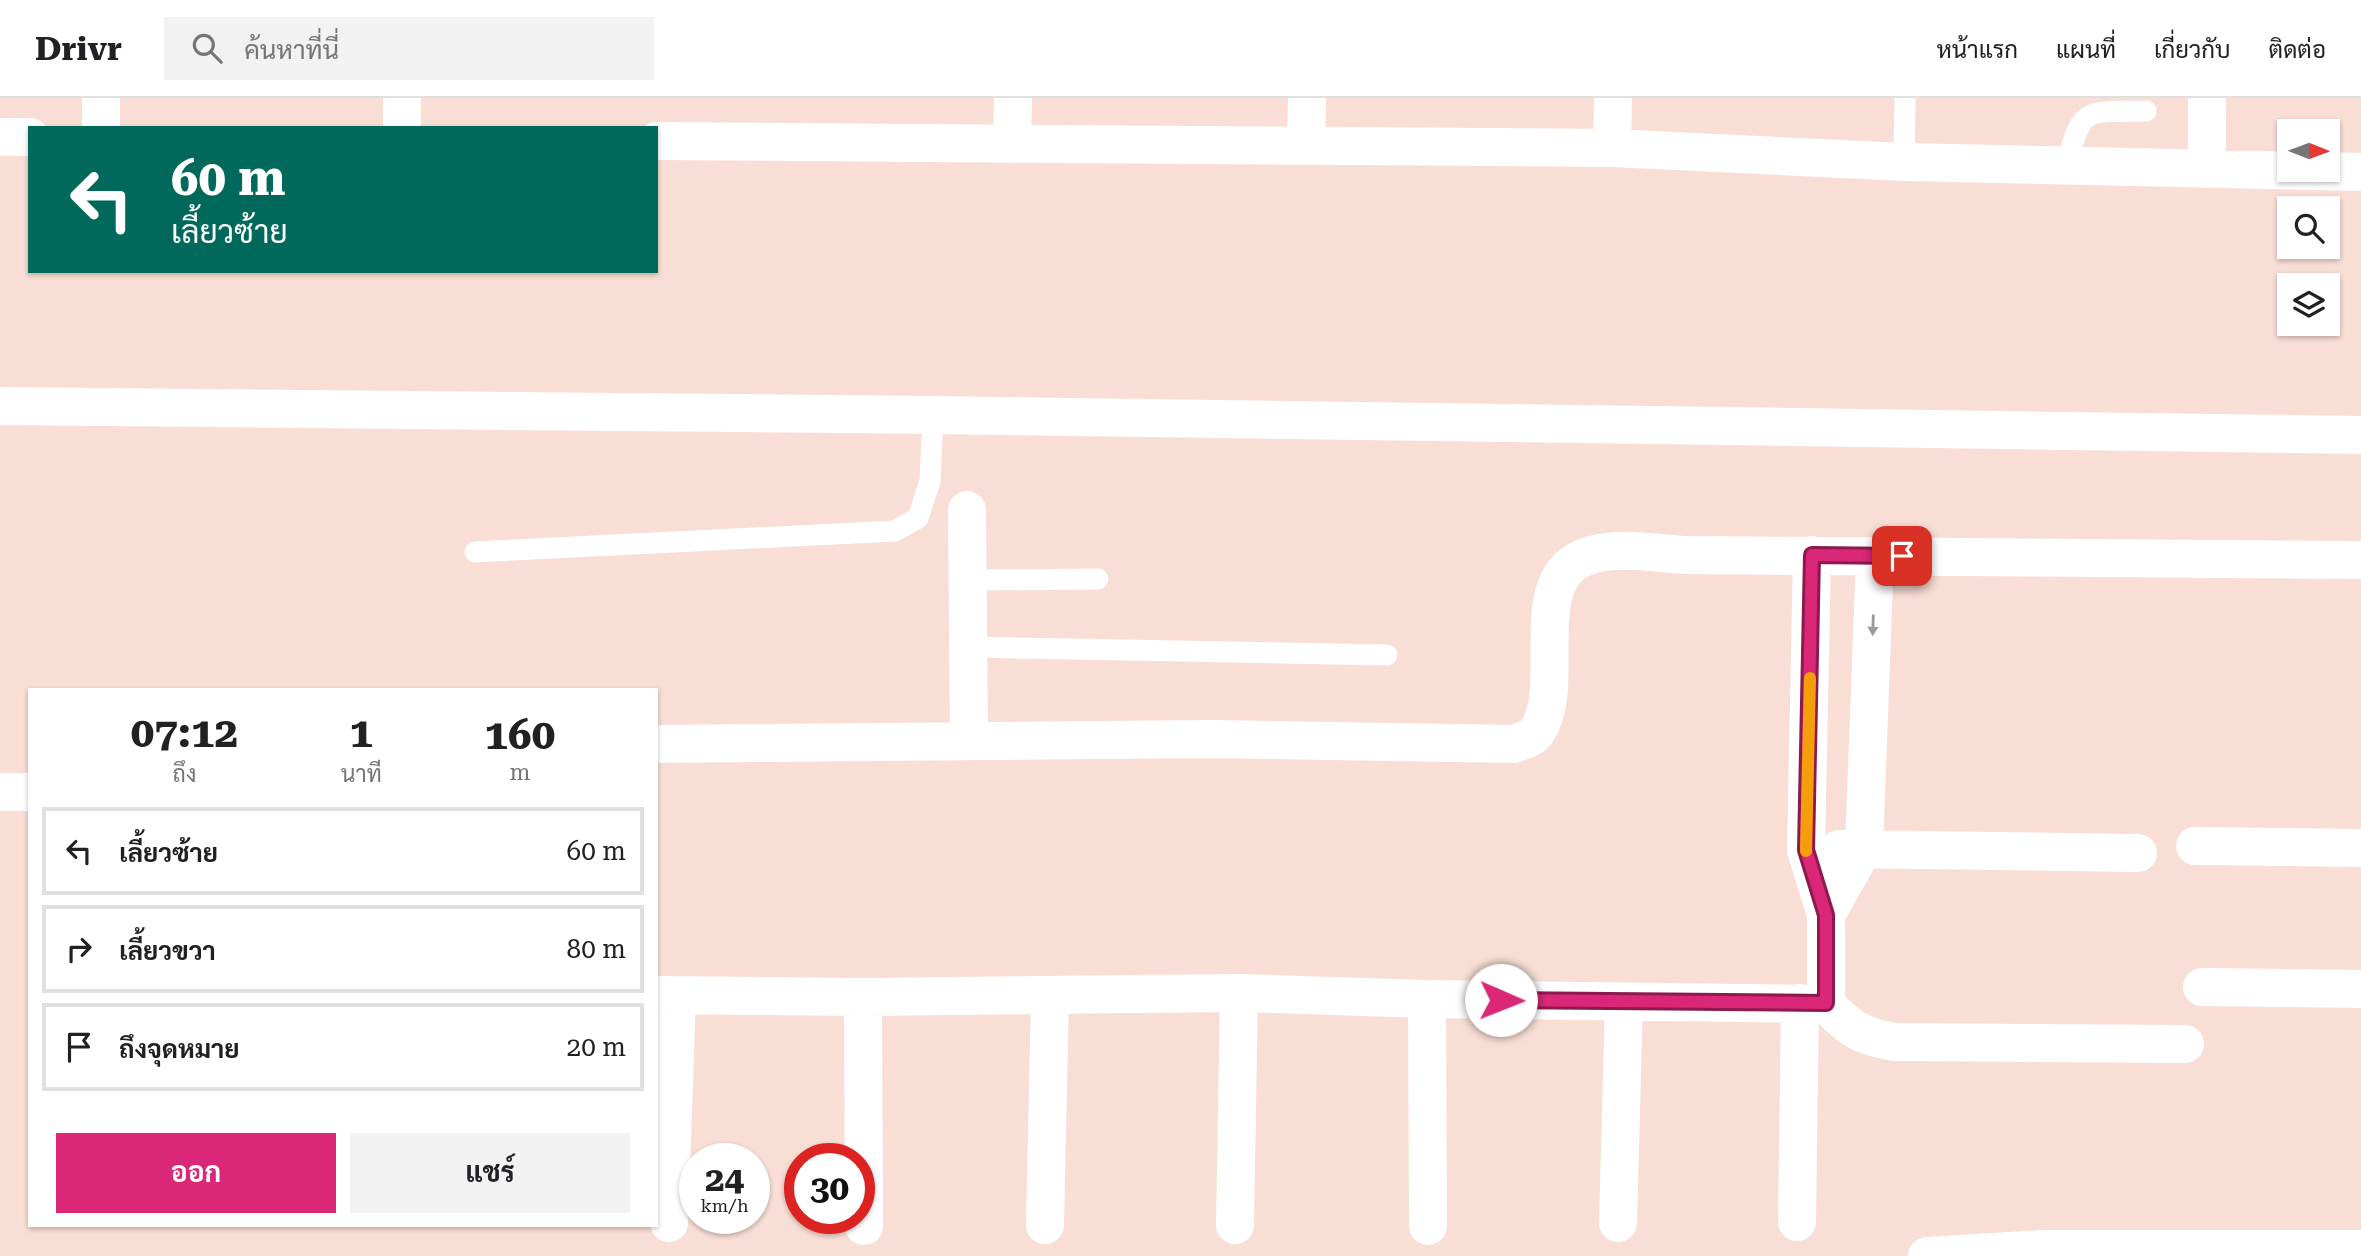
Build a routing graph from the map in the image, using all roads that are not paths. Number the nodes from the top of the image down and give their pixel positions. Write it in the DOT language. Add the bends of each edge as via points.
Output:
graph roads {
  1 [pos="101,98"];
  2 [pos="402,98"];
  3 [pos="1013,98"];
  4 [pos="1307,98"];
  5 [pos="1613,98"];
  6 [pos="1905,98"];
  7 [pos="2207,98"];
  8 [pos="2146,111"];
  9 [pos="101,126"];
  10 [pos="402,126"];
  11 [pos="0,137"];
  12 [pos="28,137"];
  13 [pos="658,141"];
  14 [pos="1013,143"];
  15 [pos="1306,145"];
  16 [pos="1612,148"];
  17 [pos="1903,162"];
  18 [pos="2067,165"];
  19 [pos="2207,167"];
  20 [pos="2361,172"];
  21 [pos="0,406"];
  22 [pos="933,415"];
  23 [pos="2361,435"];
  24 [pos="967,510"];
  25 [pos="475,552"];
  26 [pos="1812,555"];
  27 [pos="1875,556"];
  28 [pos="2361,560"];
  29 [pos="1098,579"];
  30 [pos="969,580"];
  31 [pos="969,647"];
  32 [pos="1387,655"];
  33 [pos="969,740"];
  34 [pos="658,744"];
  35 [pos="0,792"];
  36 [pos="28,792"];
  37 [pos="2195,846"];
  38 [pos="1864,848"];
  39 [pos="2361,848"];
  40 [pos="1806,850"];
  41 [pos="2138,853"];
  42 [pos="1826,915"];
  43 [pos="2202,988"];
  44 [pos="2361,989"];
  45 [pos="1239,993"];
  46 [pos="667,995"];
  47 [pos="1051,995"];
  48 [pos="863,997"];
  49 [pos="1427,999"];
  50 [pos="1624,1002"];
  51 [pos="1813,1003"];
  52 [pos="2185,1044"];
  53 [pos="864,1143"];
  54 [pos="1797,1222"];
  55 [pos="669,1223"];
  56 [pos="1618,1223"];
  57 [pos="1045,1225"];
  58 [pos="1235,1225"];
  59 [pos="1428,1226"];
  60 [pos="2361,1249"];
  61 [pos="1927,1256"];
  1 -- 9 [label="street"];
  2 -- 10 [label="street"];
  3 -- 14 [label="street"];
  4 -- 15 [label="street"];
  5 -- 16 [label="street"];
  6 -- 17 [label="lane"];
  7 -- 19 [label="street"];
  8 -- 18 [label="lane" via="2091,113 2077,126"];
  11 -- 12 [label="street"];
  13 -- 14 [label="street"];
  14 -- 15 [label="street"];
  15 -- 16 [label="street"];
  16 -- 17 [label="street"];
  17 -- 18 [label="street"];
  18 -- 19 [label="street"];
  19 -- 20 [label="street"];
  21 -- 22 [label="street"];
  22 -- 23 [label="street"];
  22 -- 25 [label="lane" via="930,481 922,506 918,518 895,531"];
  24 -- 30 [label="street"];
  26 -- 27 [label="street"];
  26 -- 33 [label="street" via="1613,551 1583,558 1567,568 1551,598 1549,695 1544,718 1536,734 1514,744"];
  26 -- 40 [label="street"];
  27 -- 28 [label="street"];
  27 -- 38 [label="street, one-way"];
  29 -- 30 [label="lane"];
  30 -- 31 [label="street"];
  31 -- 32 [label="lane"];
  31 -- 33 [label="street"];
  33 -- 34 [label="street"];
  35 -- 36 [label="street"];
  37 -- 39 [label="street"];
  38 -- 40 [label="street"];
  38 -- 41 [label="street"];
  38 -- 42 [label="street"];
  40 -- 42 [label="street"];
  42 -- 51 [label="street"];
  43 -- 44 [label="street"];
  45 -- 47 [label="street"];
  45 -- 49 [label="street"];
  45 -- 58 [label="street"];
  46 -- 48 [label="street"];
  46 -- 55 [label="street"];
  47 -- 48 [label="street"];
  47 -- 57 [label="street"];
  48 -- 53 [label="street"];
  49 -- 50 [label="street"];
  49 -- 59 [label="street"];
  50 -- 51 [label="street"];
  50 -- 56 [label="street"];
  51 -- 52 [label="street" via="1866,1037 1895,1042"];
  51 -- 54 [label="street"];
  60 -- 61 [label="street" via="2043,1249"];
}
